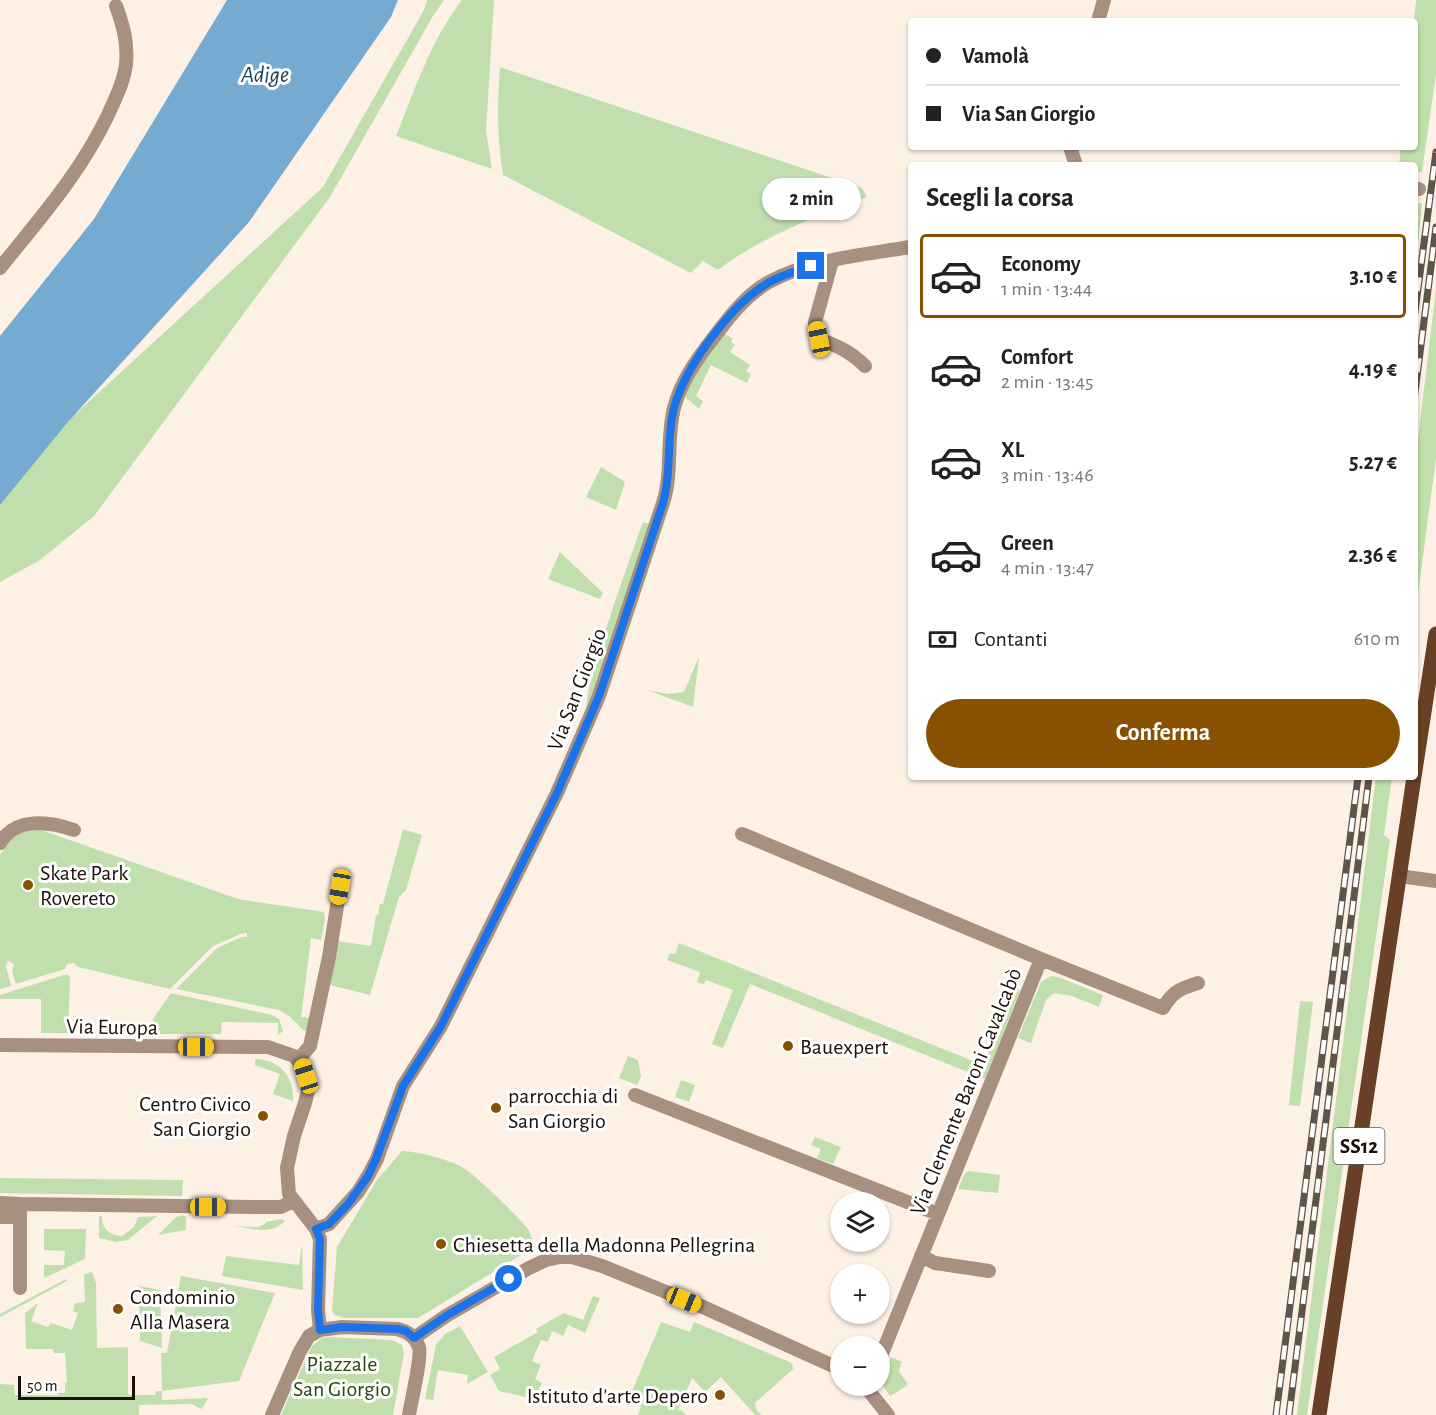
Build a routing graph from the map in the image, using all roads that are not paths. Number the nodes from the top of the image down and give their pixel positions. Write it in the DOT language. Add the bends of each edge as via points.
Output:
graph roads {
  1 [pos="1104,0"];
  2 [pos="116,6"];
  3 [pos="1099,18"];
  4 [pos="908,247"];
  5 [pos="832,261"];
  6 [pos="0,268"];
  7 [pos="865,366"];
  8 [pos="1436,634"];
  9 [pos="1418,751"];
  10 [pos="1414,780"];
  11 [pos="74,830"];
  12 [pos="742,834"];
  13 [pos="0,843"];
  14 [pos="1399,876"];
  15 [pos="1436,881"];
  16 [pos="340,887"];
  17 [pos="1041,959"];
  18 [pos="1198,983"];
  19 [pos="0,1046"];
  20 [pos="296,1058"];
  21 [pos="635,1095"];
  22 [pos="293,1201"];
  23 [pos="0,1203"];
  24 [pos="24,1208"];
  25 [pos="938,1214"];
  26 [pos="0,1217"];
  27 [pos="316,1229"];
  28 [pos="921,1256"];
  29 [pos="989,1271"];
  30 [pos="20,1288"];
  31 [pos="320,1330"];
  32 [pos="889,1336"];
  33 [pos="414,1338"];
  34 [pos="830,1364"];
  35 [pos="874,1396"];
  36 [pos="272,1415"];
  37 [pos="409,1415"];
  38 [pos="888,1415"];
  39 [pos="1319,1415"];
  1 -- 3 [label="street"];
  2 -- 6 [label="street" via="126,37 126,65 120,90 94,144 64,190"];
  4 -- 5 [label="street, Via San Giorgio"];
  5 -- 7 [label="street" via="815,322 819,339 854,354"];
  5 -- 27 [label="street, Via San Giorgio" via="776,279 749,297 705,348 683,382 674,409 663,503 599,696 557,793 441,1026 403,1086 368,1176 329,1224"];
  8 -- 9 [label="main road, SS12"];
  10 -- 14 [label="main road, SS12"];
  11 -- 13 [label="street" via="43,823 27,824 5,834"];
  12 -- 17 [label="street"];
  14 -- 15 [label="street"];
  14 -- 39 [label="main road, SS12"];
  16 -- 20 [label="street" via="310,1046"];
  17 -- 18 [label="street, Via Clemente Baroni Cavalcabò" via="1163,1008 1178,990"];
  17 -- 25 [label="street, Via Clemente Baroni Cavalcabò"];
  19 -- 20 [label="street, Via Europa" via="268,1047"];
  20 -- 22 [label="street" via="302,1065 308,1090 287,1168"];
  21 -- 25 [label="street"];
  22 -- 24 [label="street" via="281,1207"];
  22 -- 27 [label="street"];
  23 -- 24 [label="street"];
  24 -- 26 [label="street"];
  24 -- 30 [label="street"];
  25 -- 28 [label="street, Via Clemente Baroni Cavalcabò"];
  27 -- 31 [label="street" via="320,1239"];
  28 -- 29 [label="street" via="935,1263"];
  28 -- 32 [label="street, Via Clemente Baroni Cavalcabò"];
  31 -- 33 [label="street" via="398,1329"];
  31 -- 36 [label="street" via="309,1336 300,1351"];
  33 -- 34 [label="street" via="529,1268 546,1260 572,1257 703,1307"];
  33 -- 37 [label="street" via="420,1350"];
  35 -- 38 [label="street"];
}
